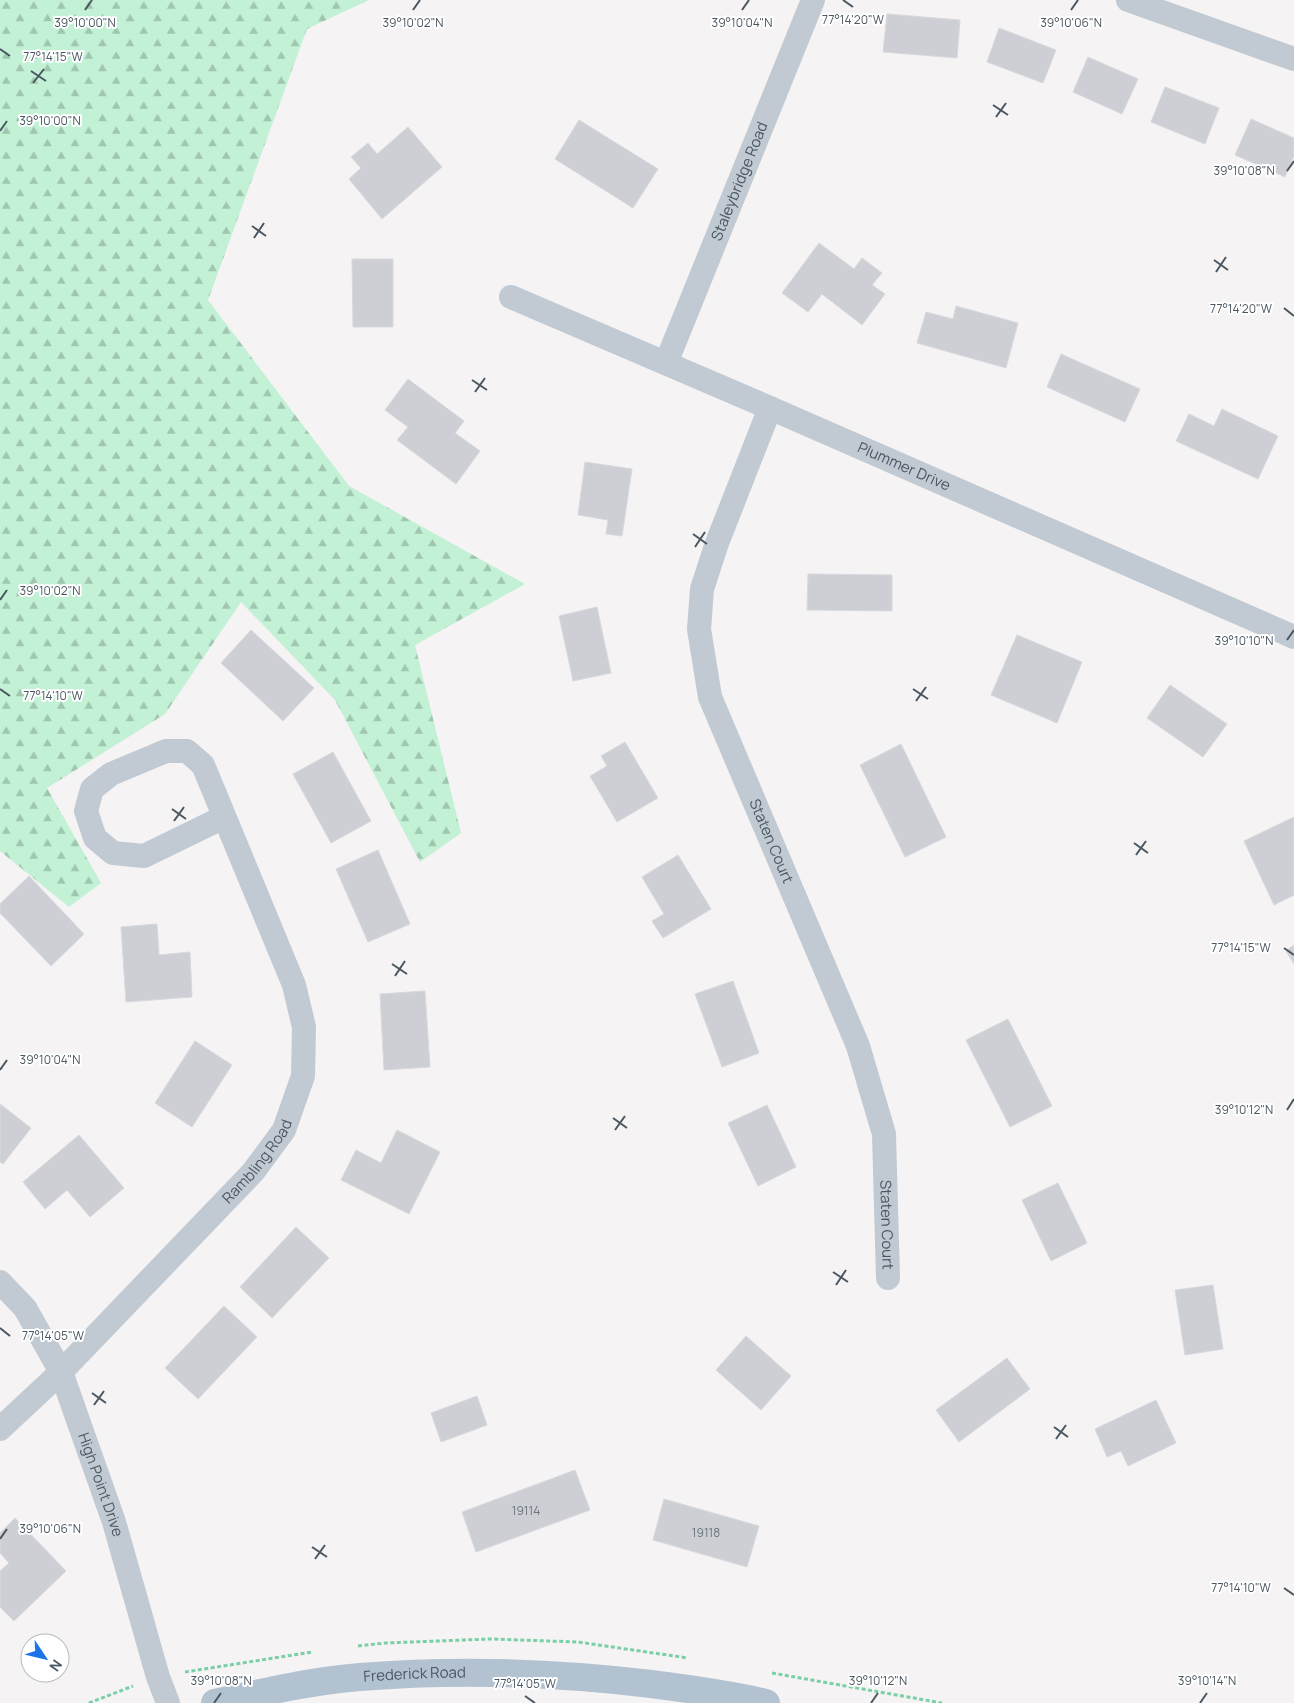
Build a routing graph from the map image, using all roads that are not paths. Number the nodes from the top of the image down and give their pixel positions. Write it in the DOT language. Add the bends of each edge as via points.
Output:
graph roads {
  1 [pos="813,0"];
  2 [pos="1128,0"];
  3 [pos="1294,59"];
  4 [pos="511,297"];
  5 [pos="666,363"];
  6 [pos="770,408"];
  7 [pos="1294,637"];
  8 [pos="224,817"];
  9 [pos="888,1278"];
  10 [pos="0,1282"];
  11 [pos="61,1372"];
  12 [pos="0,1429"];
  13 [pos="168,1703"];
  14 [pos="215,1703"];
  15 [pos="766,1703"];
  1 -- 5 [label="street, Staleybridge Road"];
  2 -- 3 [label="street"];
  4 -- 5 [label="street, Plummer Drive"];
  5 -- 6 [label="street, Plummer Drive"];
  6 -- 7 [label="street, Plummer Drive"];
  6 -- 9 [label="street, Staten Court" via="716,543 702,589 699,629 710,697 858,1046 884,1134"];
  8 -- 8 [label="street, Rambling Road" via="144,856 114,853 95,838 86,811 92,789 110,774 166,751 186,751 203,765"];
  8 -- 11 [label="street, Rambling Road" via="294,985 304,1027 303,1076 284,1130 252,1172"];
  10 -- 11 [label="street, High Point Drive" via="25,1308"];
  11 -- 12 [label="street, Rambling Road"];
  11 -- 13 [label="street, High Point Drive" via="114,1522"];
  14 -- 15 [label="main road, Frederick Road" via="360,1677 476,1671 602,1678 724,1693"];
}
